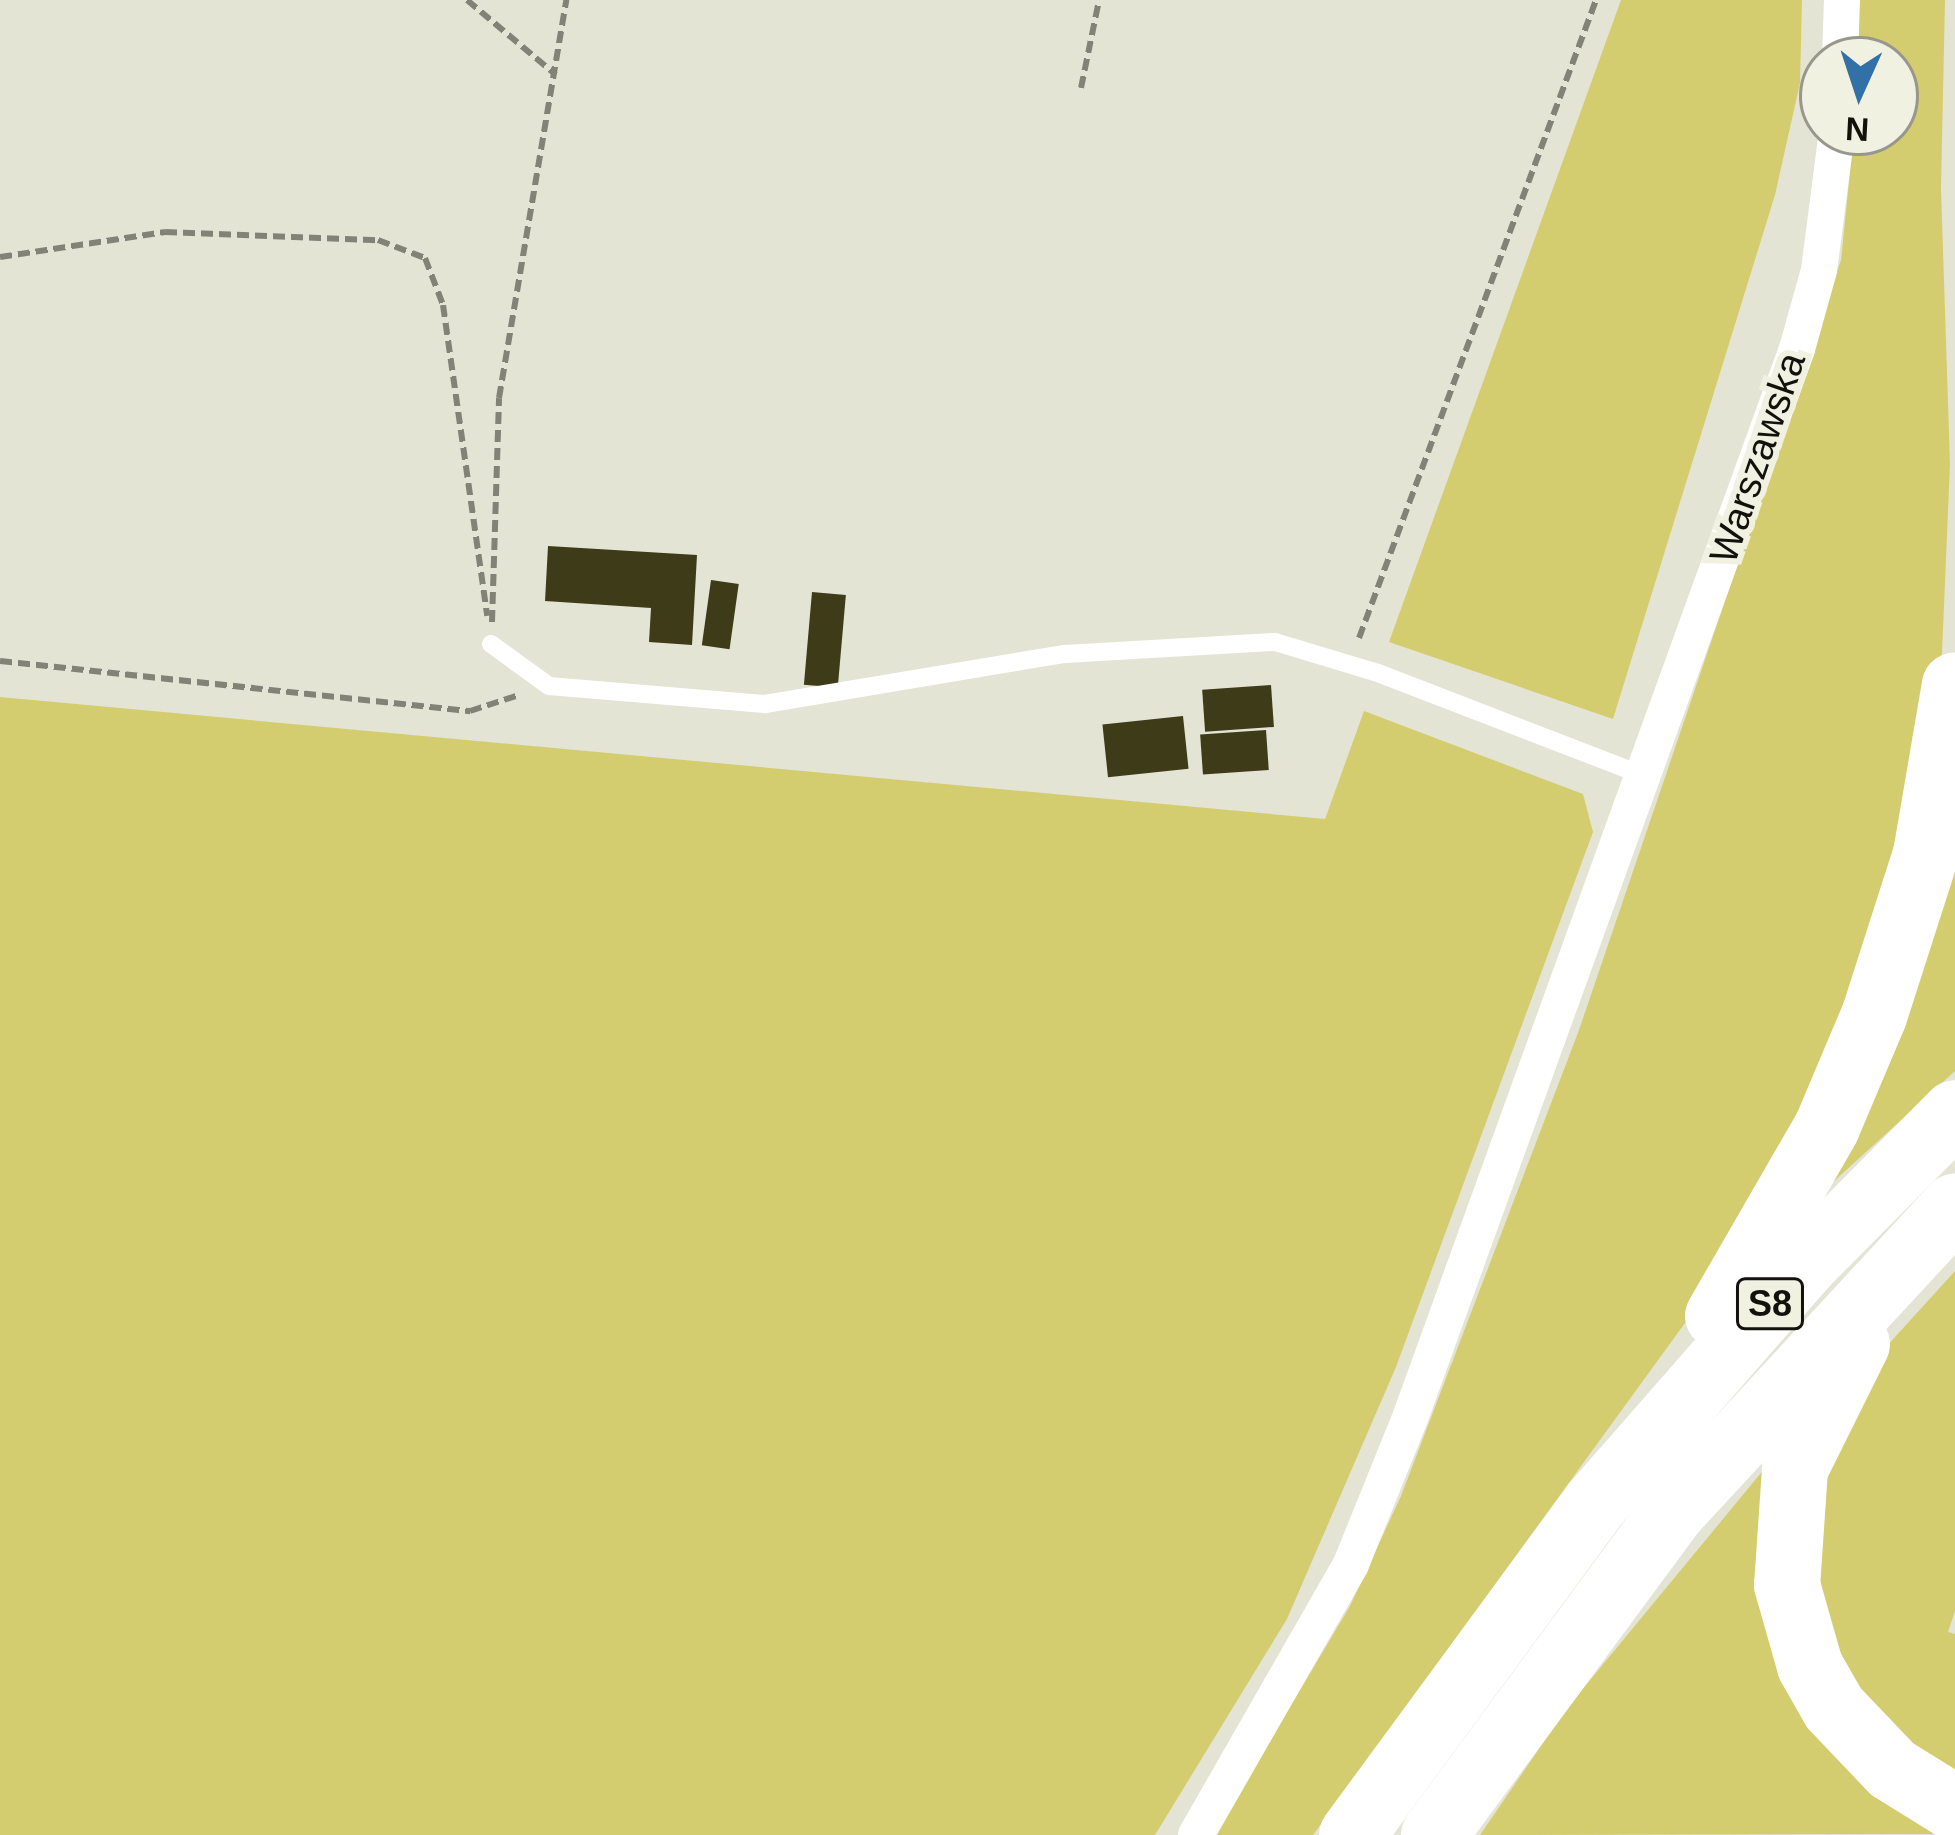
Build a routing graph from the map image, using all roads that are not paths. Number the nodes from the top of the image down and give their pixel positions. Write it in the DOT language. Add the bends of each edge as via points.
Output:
graph roads {
  1 [pos="1842,0"];
  2 [pos="1841,36"];
  3 [pos="1834,156"];
  4 [pos="491,644"];
  5 [pos="1955,685"];
  6 [pos="1645,776"];
  7 [pos="1955,1113"];
  8 [pos="1955,1209"];
  9 [pos="1595,1504"];
  10 [pos="1955,1808"];
  11 [pos="1196,1835"];
  12 [pos="1352,1835"];
  13 [pos="1434,1835"];
  1 -- 2 [label="street"];
  3 -- 6 [label="street, Warszawska" via="1819,270 1797,349"];
  4 -- 6 [label="lane" via="549,686 765,704 1065,654 1275,642"];
  5 -- 9 [label="highway" via="1926,854 1874,1016 1827,1127 1766,1238"];
  6 -- 11 [label="street, Warszawska" via="1351,1564"];
  7 -- 9 [label="highway, S8" via="1806,1263"];
  8 -- 10 [label="highway" via="1828,1394 1795,1469 1785,1542 1795,1625 1834,1708 1892,1769"];
  8 -- 13 [label="highway, S8" via="1673,1511"];
  9 -- 12 [label="highway, S8"];
}
